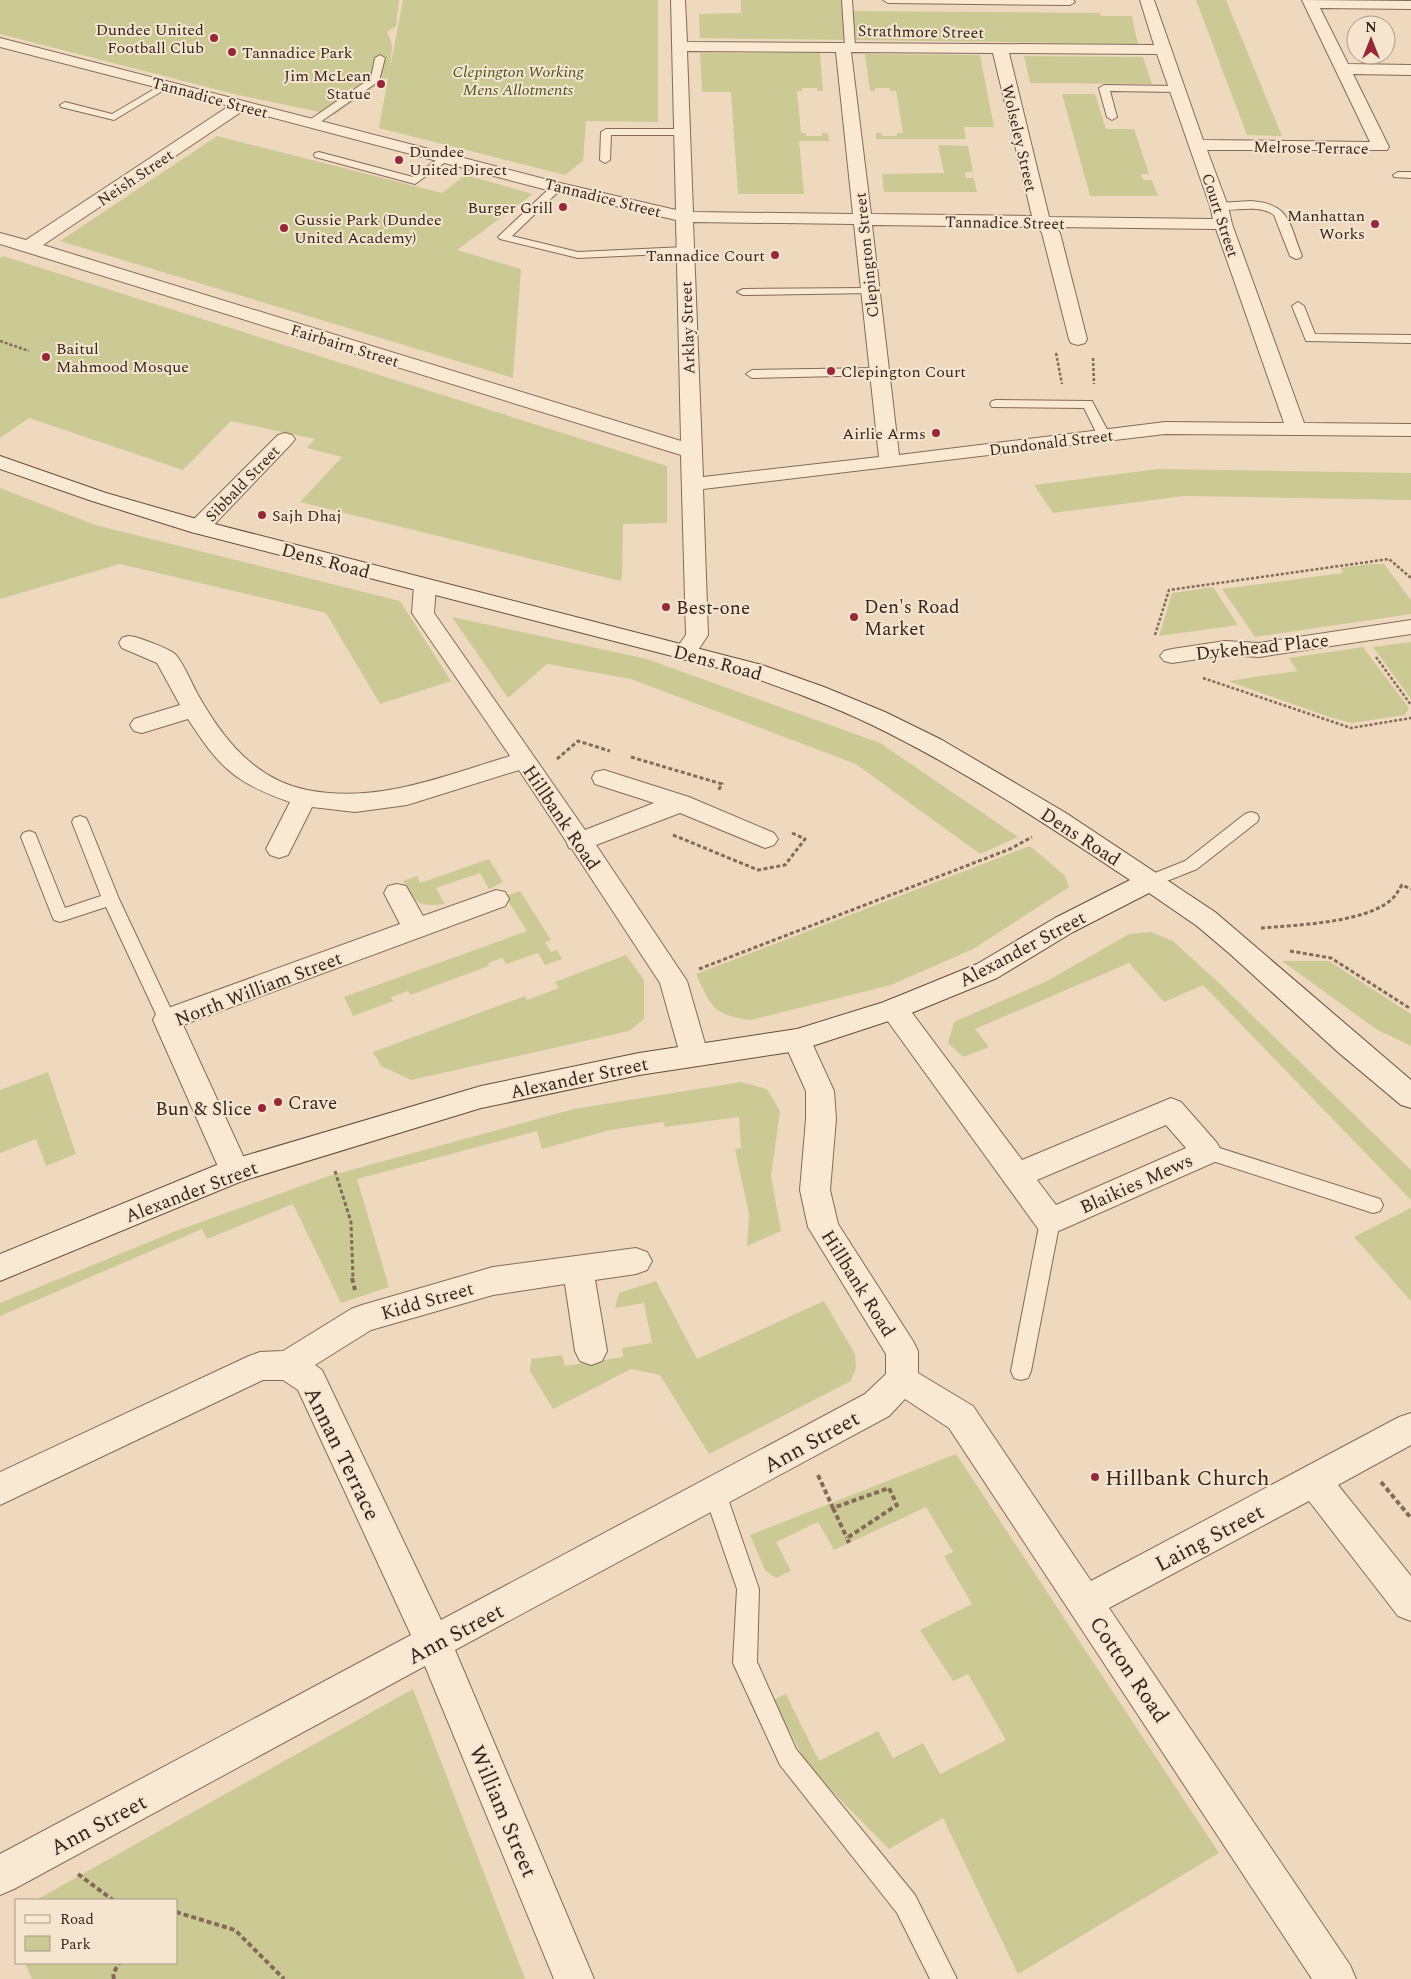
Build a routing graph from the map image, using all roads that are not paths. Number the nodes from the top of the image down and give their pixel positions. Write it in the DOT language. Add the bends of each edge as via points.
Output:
graph roads {
  1 [pos="678,0"];
  2 [pos="847,0"];
  3 [pos="888,0"];
  4 [pos="977,0"];
  5 [pos="1147,0"];
  6 [pos="1070,2"];
  7 [pos="1310,2"];
  8 [pos="1411,4"];
  9 [pos="679,46"];
  10 [pos="846,47"];
  11 [pos="4,49"];
  12 [pos="1000,49"];
  13 [pos="1163,50"];
  14 [pos="380,58"];
  15 [pos="1342,70"];
  16 [pos="1411,70"];
  17 [pos="166,85"];
  18 [pos="1177,89"];
  19 [pos="65,105"];
  20 [pos="241,105"];
  21 [pos="1112,117"];
  22 [pos="312,123"];
  23 [pos="681,132"];
  24 [pos="1198,145"];
  25 [pos="319,155"];
  26 [pos="446,158"];
  27 [pos="605,160"];
  28 [pos="1398,175"];
  29 [pos="1411,175"];
  30 [pos="558,186"];
  31 [pos="1219,206"];
  32 [pos="684,217"];
  33 [pos="863,220"];
  34 [pos="1044,222"];
  35 [pos="1223,224"];
  36 [pos="0,238"];
  37 [pos="28,247"];
  38 [pos="685,250"];
  39 [pos="1296,256"];
  40 [pos="869,291"];
  41 [pos="743,292"];
  42 [pos="1298,306"];
  43 [pos="1078,339"];
  44 [pos="1408,339"];
  45 [pos="1411,352"];
  46 [pos="879,372"];
  47 [pos="752,374"];
  48 [pos="996,404"];
  49 [pos="1296,429"];
  50 [pos="1411,430"];
  51 [pos="1104,435"];
  52 [pos="285,439"];
  53 [pos="691,451"];
  54 [pos="0,462"];
  55 [pos="890,462"];
  56 [pos="692,484"];
  57 [pos="199,527"];
  58 [pos="425,586"];
  59 [pos="1411,627"];
  60 [pos="130,643"];
  61 [pos="685,653"];
  62 [pos="1172,656"];
  63 [pos="194,709"];
  64 [pos="142,725"];
  65 [pos="525,760"];
  66 [pos="604,778"];
  67 [pos="304,798"];
  68 [pos="680,803"];
  69 [pos="1251,818"];
  70 [pos="80,822"];
  71 [pos="29,837"];
  72 [pos="765,839"];
  73 [pos="578,842"];
  74 [pos="279,848"];
  75 [pos="1151,881"];
  76 [pos="397,893"];
  77 [pos="111,899"];
  78 [pos="496,899"];
  79 [pos="416,928"];
  80 [pos="894,1010"];
  81 [pos="167,1020"];
  82 [pos="797,1040"];
  83 [pos="1349,1046"];
  84 [pos="694,1054"];
  85 [pos="1411,1073"];
  86 [pos="1411,1097"];
  87 [pos="1207,1152"];
  88 [pos="235,1171"];
  89 [pos="1017,1176"];
  90 [pos="1373,1205"];
  91 [pos="1050,1221"];
  92 [pos="636,1261"];
  93 [pos="0,1268"];
  94 [pos="578,1270"];
  95 [pos="591,1351"];
  96 [pos="288,1365"];
  97 [pos="1021,1370"];
  98 [pos="902,1380"];
  99 [pos="1411,1428"];
  100 [pos="1314,1480"];
  101 [pos="0,1489"];
  102 [pos="715,1493"];
  103 [pos="1086,1602"];
  104 [pos="1411,1604"];
  105 [pos="434,1644"];
  106 [pos="0,1875"];
  107 [pos="574,1979"];
  108 [pos="944,1979"];
  109 [pos="1336,1979"];
  1 -- 9 [label="street, Arklay Street"];
  2 -- 10 [label="lane"];
  3 -- 4 [label="lane"];
  4 -- 6 [label="lane"];
  5 -- 13 [label="street, Court Street"];
  7 -- 8 [label="street"];
  7 -- 15 [label="street, Melrose Terrace"];
  9 -- 10 [label="street, Strathmore Street"];
  9 -- 23 [label="street, Arklay Street"];
  10 -- 12 [label="street, Strathmore Street"];
  10 -- 33 [label="street, Clepington Street"];
  11 -- 17 [label="street, Tannadice Street" via="23,48"];
  12 -- 13 [label="street, Strathmore Street"];
  12 -- 34 [label="street, Wolseley Street" via="1038,214"];
  13 -- 18 [label="street, Court Street"];
  14 -- 22 [label="lane" via="376,79"];
  15 -- 16 [label="street"];
  15 -- 24 [label="street, Melrose Terrace" via="1381,147"];
  17 -- 19 [label="lane" via="114,117"];
  17 -- 20 [label="street, Tannadice Street"];
  18 -- 21 [label="lane" via="1104,88"];
  18 -- 24 [label="street, Court Street"];
  20 -- 22 [label="street, Tannadice Street"];
  20 -- 37 [label="street, Neish Street"];
  22 -- 26 [label="street, Tannadice Street"];
  23 -- 27 [label="lane" via="606,132"];
  23 -- 32 [label="street, Arklay Street"];
  24 -- 31 [label="street, Court Street"];
  25 -- 26 [label="lane" via="415,180"];
  26 -- 30 [label="street, Tannadice Street"];
  28 -- 29 [label="lane"];
  30 -- 32 [label="street, Tannadice Street"];
  30 -- 38 [label="lane" via="504,237 578,255"];
  31 -- 35 [label="street, Court Street"];
  31 -- 39 [label="lane" via="1266,206 1275,209"];
  32 -- 33 [label="street, Tannadice Street"];
  32 -- 38 [label="street, Arklay Street"];
  33 -- 34 [label="street, Tannadice Street"];
  33 -- 40 [label="street, Clepington Street"];
  34 -- 35 [label="street, Tannadice Street"];
  34 -- 43 [label="street, Wolseley Street" via="1051,233"];
  35 -- 49 [label="street, Court Street"];
  36 -- 37 [label="street, Fairbairn Street"];
  37 -- 53 [label="street, Fairbairn Street"];
  38 -- 53 [label="street, Arklay Street"];
  40 -- 41 [label="lane"];
  40 -- 46 [label="street, Clepington Street"];
  42 -- 44 [label="lane" via="1310,338"];
  44 -- 45 [label="lane"];
  46 -- 47 [label="lane"];
  46 -- 55 [label="street, Clepington Street"];
  48 -- 51 [label="lane" via="1088,404"];
  49 -- 50 [label="street, Dundonald Street"];
  49 -- 51 [label="street, Dundonald Street" via="1165,428"];
  51 -- 55 [label="street, Dundonald Street"];
  52 -- 57 [label="street, Sibbald Street"];
  53 -- 56 [label="street, Arklay Street"];
  54 -- 57 [label="street, Dens Road" via="99,497"];
  55 -- 56 [label="street, Dundonald Street"];
  56 -- 61 [label="street, Arklay Street" via="697,635"];
  57 -- 58 [label="street, Dens Road"];
  58 -- 61 [label="street, Dens Road"];
  58 -- 65 [label="street, Hillbank Road" via="423,614"];
  59 -- 62 [label="street, Dykehead Place" via="1259,650 1225,648"];
  60 -- 63 [label="street" via="166,658"];
  61 -- 75 [label="street, Dens Road" via="754,670 878,718 1012,792"];
  63 -- 64 [label="street"];
  63 -- 67 [label="street" via="218,746 239,767 267,785"];
  65 -- 67 [label="street" via="407,796 355,802"];
  65 -- 73 [label="street, Hillbank Road"];
  66 -- 68 [label="street"];
  67 -- 74 [label="street"];
  68 -- 72 [label="street"];
  68 -- 73 [label="street"];
  69 -- 75 [label="lane" via="1191,864"];
  70 -- 77 [label="lane"];
  71 -- 77 [label="lane" via="60,916"];
  73 -- 84 [label="street, Hillbank Road" via="673,981"];
  75 -- 80 [label="street, Alexander Street" via="1064,925 987,971"];
  75 -- 83 [label="street, Dens Road" via="1240,947"];
  76 -- 79 [label="street"];
  77 -- 81 [label="lane"];
  78 -- 79 [label="street, North William Street"];
  79 -- 81 [label="street, North William Street"];
  80 -- 82 [label="street, Alexander Street"];
  80 -- 89 [label="street"];
  81 -- 88 [label="street, North William Street"];
  82 -- 84 [label="street, Alexander Street"];
  82 -- 98 [label="street, Hillbank Road" via="820,1091 815,1190 823,1227 902,1351"];
  83 -- 85 [label="street, Dens Road"];
  83 -- 86 [label="street, Dens Road"];
  84 -- 88 [label="street, Alexander Street" via="481,1097"];
  87 -- 89 [label="street, Blaikies Mews" via="1171,1110"];
  87 -- 90 [label="lane"];
  87 -- 91 [label="street, Blaikies Mews"];
  88 -- 93 [label="street, Alexander Street"];
  89 -- 91 [label="street"];
  91 -- 97 [label="lane"];
  92 -- 94 [label="street, Kidd Street"];
  94 -- 95 [label="street"];
  94 -- 96 [label="street, Kidd Street" via="492,1282 362,1319"];
  96 -- 101 [label="street" via="260,1366"];
  96 -- 105 [label="street, Annan Terrace" via="310,1380"];
  98 -- 102 [label="street, Ann Street" via="877,1405"];
  98 -- 103 [label="street, Cotton Road" via="962,1417"];
  99 -- 100 [label="street, Laing Street"];
  100 -- 103 [label="street, Laing Street"];
  100 -- 104 [label="street"];
  102 -- 105 [label="street, Ann Street"];
  102 -- 108 [label="lane" via="748,1589 744,1663 788,1757 906,1904"];
  103 -- 109 [label="street, Cotton Road"];
  105 -- 106 [label="street, Ann Street"];
  105 -- 107 [label="street, William Street"];
}
